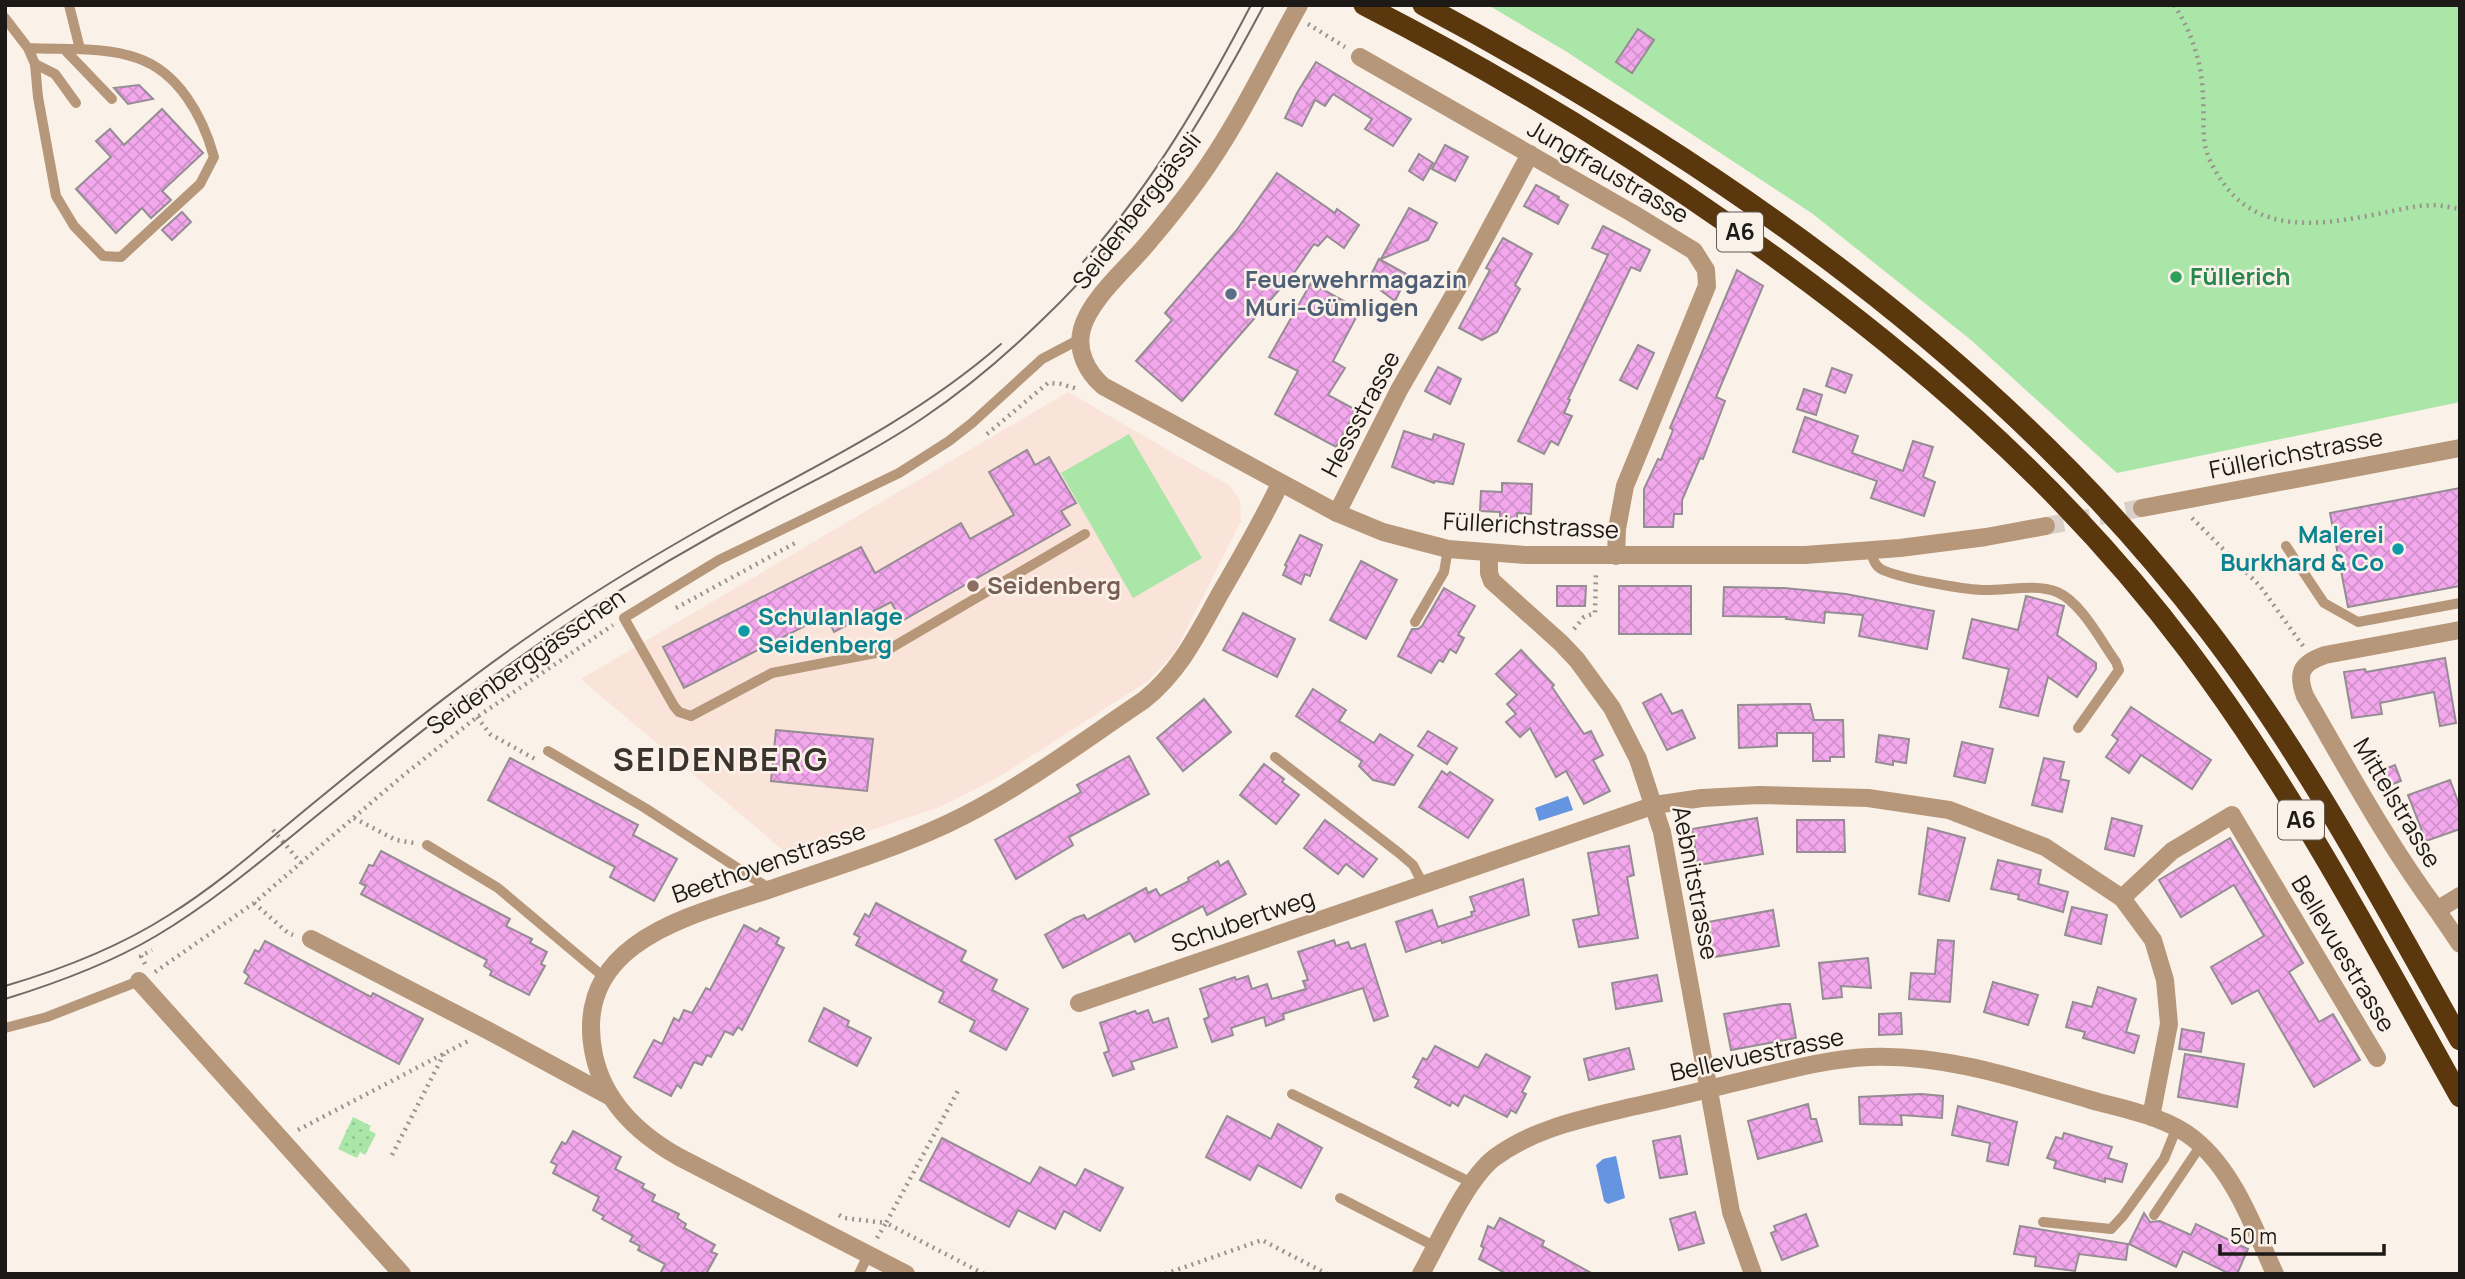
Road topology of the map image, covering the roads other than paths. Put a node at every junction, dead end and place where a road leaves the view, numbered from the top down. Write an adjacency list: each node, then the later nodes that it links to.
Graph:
1 (69, 5): 7 (lane)
2 (1364, 5): 50 (highway, A6)
3 (1423, 5): 45 (highway, A6)
4 (1301, 13): 14 (street, Seidenberggässli)
5 (5, 18): 6 (lane)
6 (28, 48): 8 (lane); 10 (lane)
7 (80, 49): 8 (lane); 10 (lane)
8 (65, 50): 11 (lane)
9 (1360, 57): 13 (street, Jungfraustrasse)
10 (35, 64): 12 (lane)
11 (111, 99)
12 (76, 103)
13 (1530, 154): 18 (street, Hessstrasse); 25 (street, Jungfraustrasse)
14 (1080, 339): 16 (street, Füllerichstrasse); 20 (lane, Seidenberggässchen)
15 (2460, 447): 17 (street, Füllerichstrasse)
16 (1280, 484): 18 (street, Füllerichstrasse); 35 (street, Beethovenstrasse)
17 (2142, 508)
18 (1337, 513): 22 (street, Füllerichstrasse)
19 (2046, 526): 23 (street, Füllerichstrasse)
20 (1085, 534)
21 (2286, 546): 26 (lane)
22 (1448, 549): 24 (street, Füllerichstrasse); 27 (lane)
23 (1871, 551): 25 (street, Füllerichstrasse); 29 (lane)
24 (1489, 553): 25 (street, Füllerichstrasse); 32 (street, Aebnitstrasse)
25 (1616, 556)
26 (2460, 603)
27 (1415, 622)
28 (2460, 630): 38 (street, Mittelstrasse)
29 (2078, 728)
30 (548, 751): 35 (lane)
31 (1275, 757): 34 (lane)
32 (1655, 805): 34 (street, Schubertweg); 37 (street); 47 (street, Aebnitstrasse)
33 (428, 845): 42 (lane)
34 (1423, 884): 43 (street, Schubertweg)
35 (770, 889): 42 (street, Beethovenstrasse)
36 (2460, 896): 38 (street)
37 (2122, 898): 46 (street, Bellevuestrasse); 51 (street)
38 (2437, 910): 40 (street, Mittelstrasse)
39 (311, 939): 49 (street)
40 (2460, 944)
41 (145, 978): 44 (lane); 60 (street)
42 (605, 978): 49 (street, Beethovenstrasse)
43 (1079, 1003)
44 (5, 1028)
45 (2460, 1040)
46 (2376, 1058)
47 (1708, 1089): 51 (street, Bellevuestrasse); 54 (street, Bellevuestrasse); 64 (street, Aebnitstrasse)
48 (1292, 1094): 54 (lane)
49 (611, 1097): 59 (street, Beethovenstrasse)
50 (2460, 1097)
51 (2151, 1117): 52 (street, Bellevuestrasse)
52 (2177, 1127): 53 (street, Bellevuestrasse); 57 (lane)
53 (2200, 1145): 56 (lane); 65 (street, Bellevuestrasse)
54 (1472, 1183): 58 (street, Bellevuestrasse)
55 (1340, 1198): 58 (lane)
56 (2154, 1215)
57 (2043, 1222)
58 (1436, 1247): 63 (street, Bellevuestrasse)
59 (868, 1255): 61 (lane); 62 (street, Beethovenstrasse)
60 (402, 1274)
61 (859, 1274)
62 (906, 1274)
63 (1421, 1274)
64 (1753, 1274)
65 (2274, 1274)

